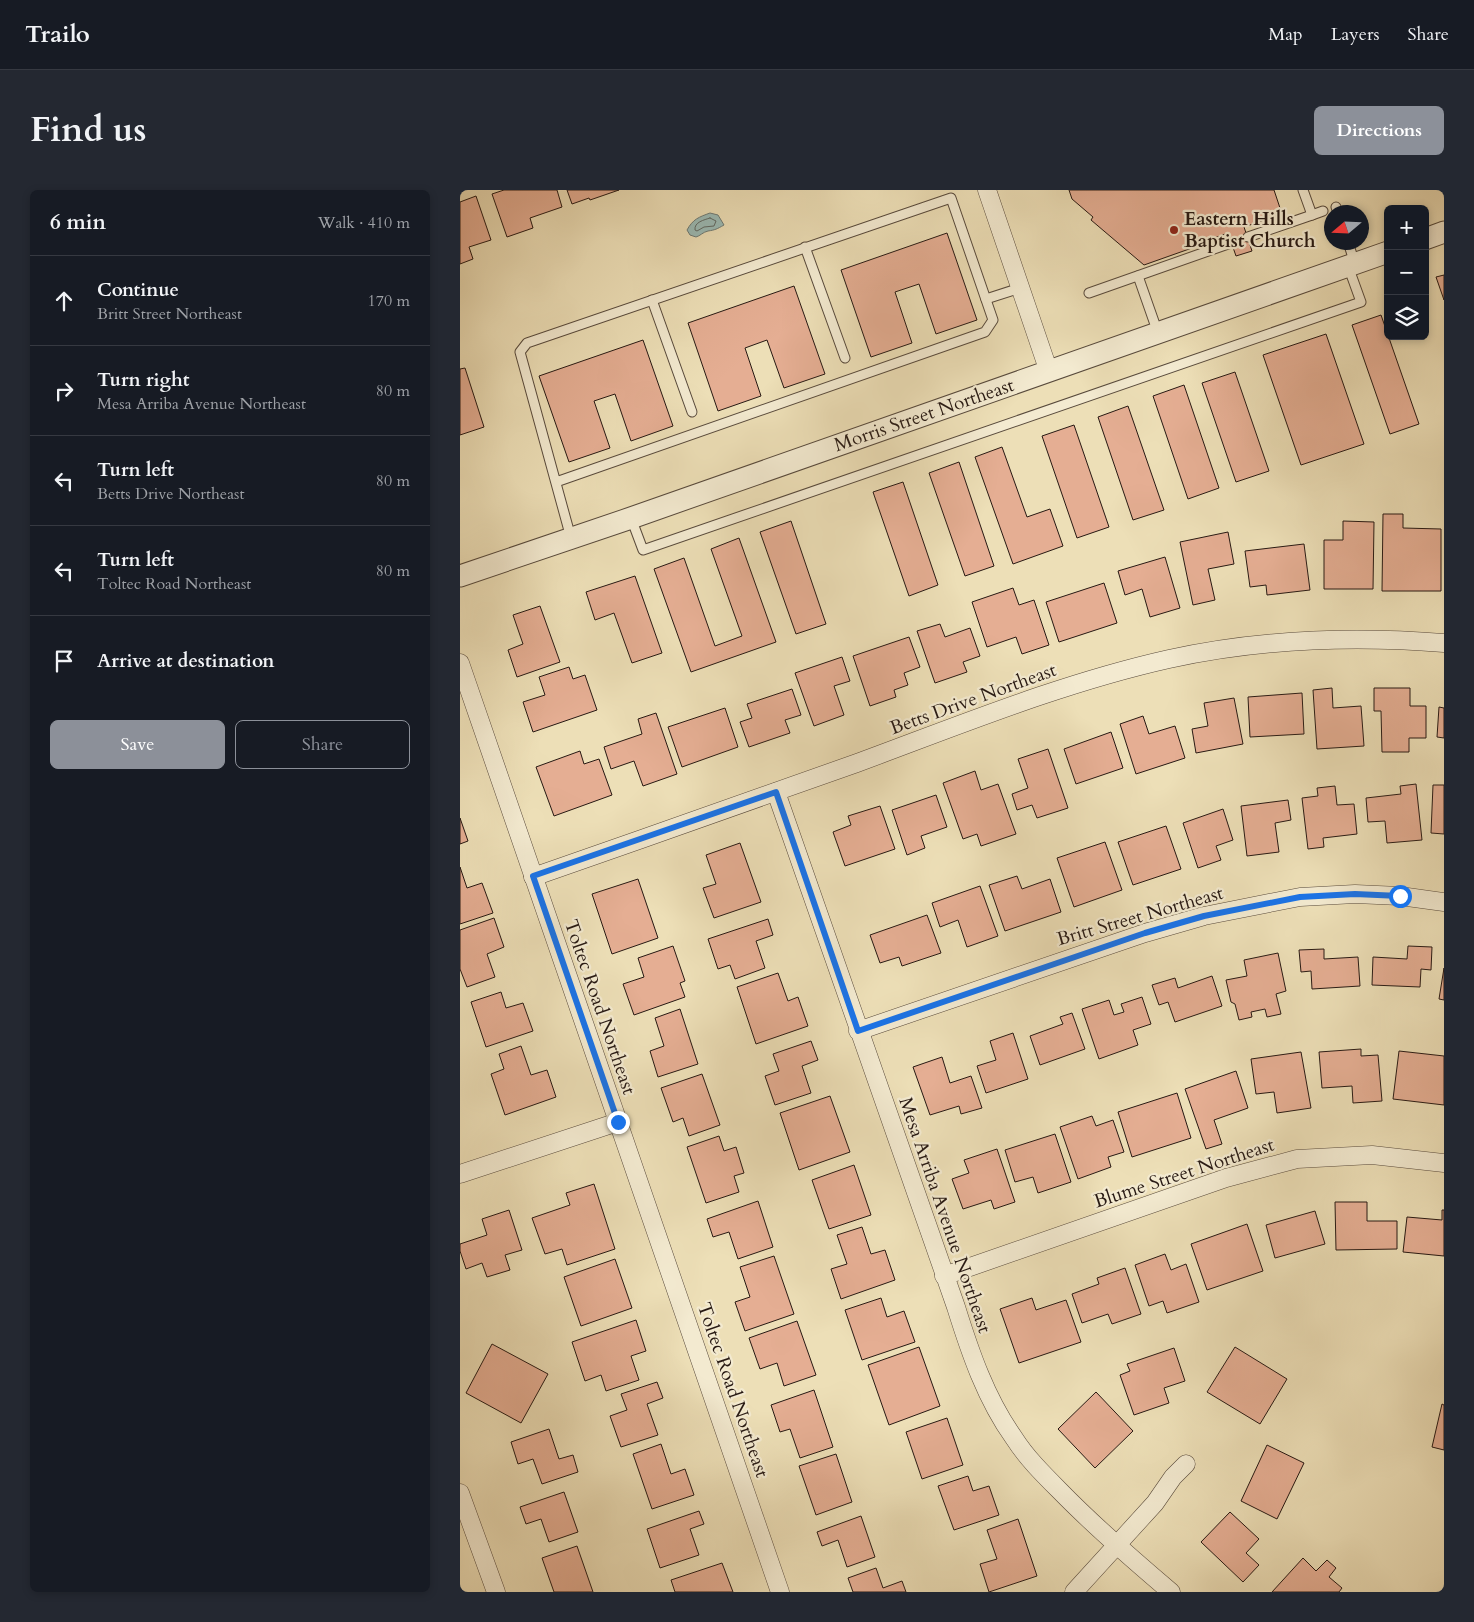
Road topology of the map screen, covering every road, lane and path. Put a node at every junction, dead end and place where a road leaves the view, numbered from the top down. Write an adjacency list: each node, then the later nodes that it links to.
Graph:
1 (987, 190): 15 (street)
2 (1304, 190): 5 (lane)
3 (953, 194): 10 (lane); 17 (lane)
4 (1323, 212): 5 (lane)
5 (1312, 215): 7 (lane)
6 (1444, 232): 8 (street)
7 (1248, 237)
8 (1429, 238)
9 (1231, 243): 14 (lane)
10 (806, 247): 18 (lane); 20 (lane)
11 (1349, 250): 13 (lane)
12 (1384, 253): 13 (street, Morris Street Northeast)
13 (1352, 265): 19 (street, Morris Street Northeast); 24 (lane)
14 (1138, 276): 16 (lane); 19 (lane)
15 (1020, 288): 17 (lane); 21 (street)
16 (1089, 293)
17 (986, 299): 23 (lane)
18 (652, 300): 22 (lane); 23 (lane)
19 (1158, 333): 21 (street, Morris Street Northeast)
20 (845, 358)
21 (1049, 372): 24 (street, Morris Street Northeast)
22 (692, 412)
23 (556, 482): 25 (lane)
24 (631, 518): 25 (street, Morris Street Northeast)
25 (571, 538): 26 (street, Morris Street Northeast)
26 (460, 576)
27 (1444, 643): 29 (street, Betts Drive Northeast)
28 (460, 662): 30 (street, Toltec Road Northeast)
29 (776, 792): 30 (street, Betts Drive Northeast); 32 (street, Mesa Arriba Avenue Northeast)
30 (533, 876): 33 (street, Toltec Road Northeast)
31 (1444, 902): 32 (street, Britt Street Northeast)
32 (858, 1031): 36 (street, Mesa Arriba Avenue Northeast)
33 (618, 1122): 35 (street); 41 (street, Toltec Road Northeast)
34 (1444, 1162): 36 (street, Blume Street Northeast)
35 (460, 1174)
36 (944, 1276): 39 (street, Mesa Arriba Avenue Northeast)
37 (1186, 1464): 39 (street)
38 (460, 1493): 40 (street)
39 (1117, 1546): 42 (street); 43 (street, Mesa Arriba Avenue Northeast)
40 (496, 1592)
41 (780, 1592)
42 (1074, 1592)
43 (1171, 1592)

